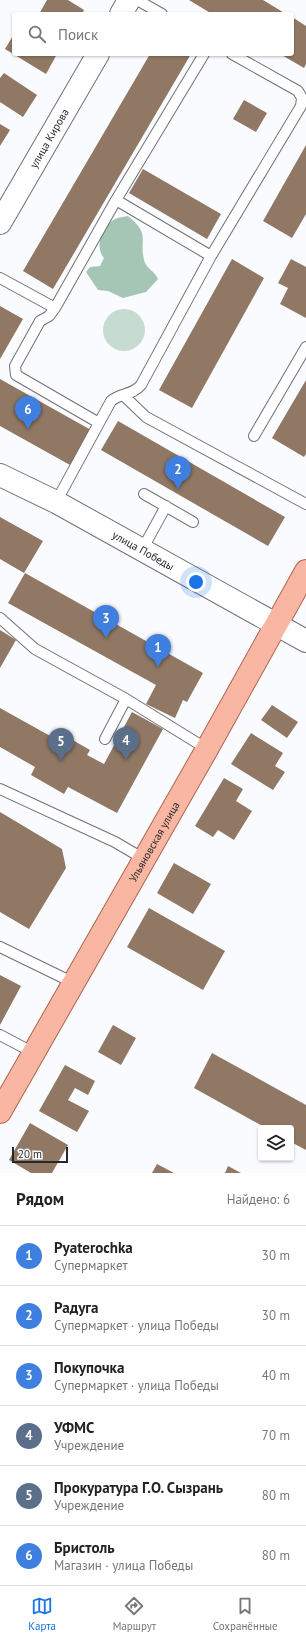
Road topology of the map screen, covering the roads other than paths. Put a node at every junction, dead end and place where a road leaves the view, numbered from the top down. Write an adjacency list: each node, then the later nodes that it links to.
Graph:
1 (129, 0): 3 (main road)
2 (137, 0): 4 (lane)
3 (122, 12)
4 (158, 12)
5 (97, 56): 9 (main road, улица Кирова)
6 (203, 56): 8 (lane)
7 (236, 56): 10 (lane)
8 (116, 200): 10 (lane); 12 (lane)
9 (3, 210)
10 (211, 256): 14 (lane)
11 (0, 278): 12 (lane)
12 (55, 308): 15 (lane)
13 (306, 347): 16 (lane)
14 (123, 395): 15 (lane); 20 (lane)
15 (99, 423): 19 (lane)
16 (254, 436)
17 (0, 475): 19 (main road, улица Победы)
18 (144, 494): 21 (lane)
19 (56, 502): 23 (main road, улица Победы)
20 (306, 504)
21 (166, 506): 22 (lane); 23 (lane)
22 (193, 522)
23 (142, 550): 26 (main road, улица Победы)
24 (306, 571): 26 (main road, Ульяновская улица)
25 (0, 618): 28 (lane)
26 (276, 624): 27 (main road, улица Победы); 30 (main road, Ульяновская улица)
27 (306, 641)
28 (126, 699): 29 (lane); 30 (lane)
29 (105, 739)
30 (207, 749): 32 (main road, Ульяновская улица)
31 (0, 789): 32 (lane)
32 (144, 859): 34 (main road, Ульяновская улица)
33 (0, 947): 34 (lane)
34 (74, 983): 36 (main road, Ульяновская улица)
35 (0, 1035): 36 (lane)
36 (34, 1053): 37 (main road, Ульяновская улица)
37 (3, 1102)

